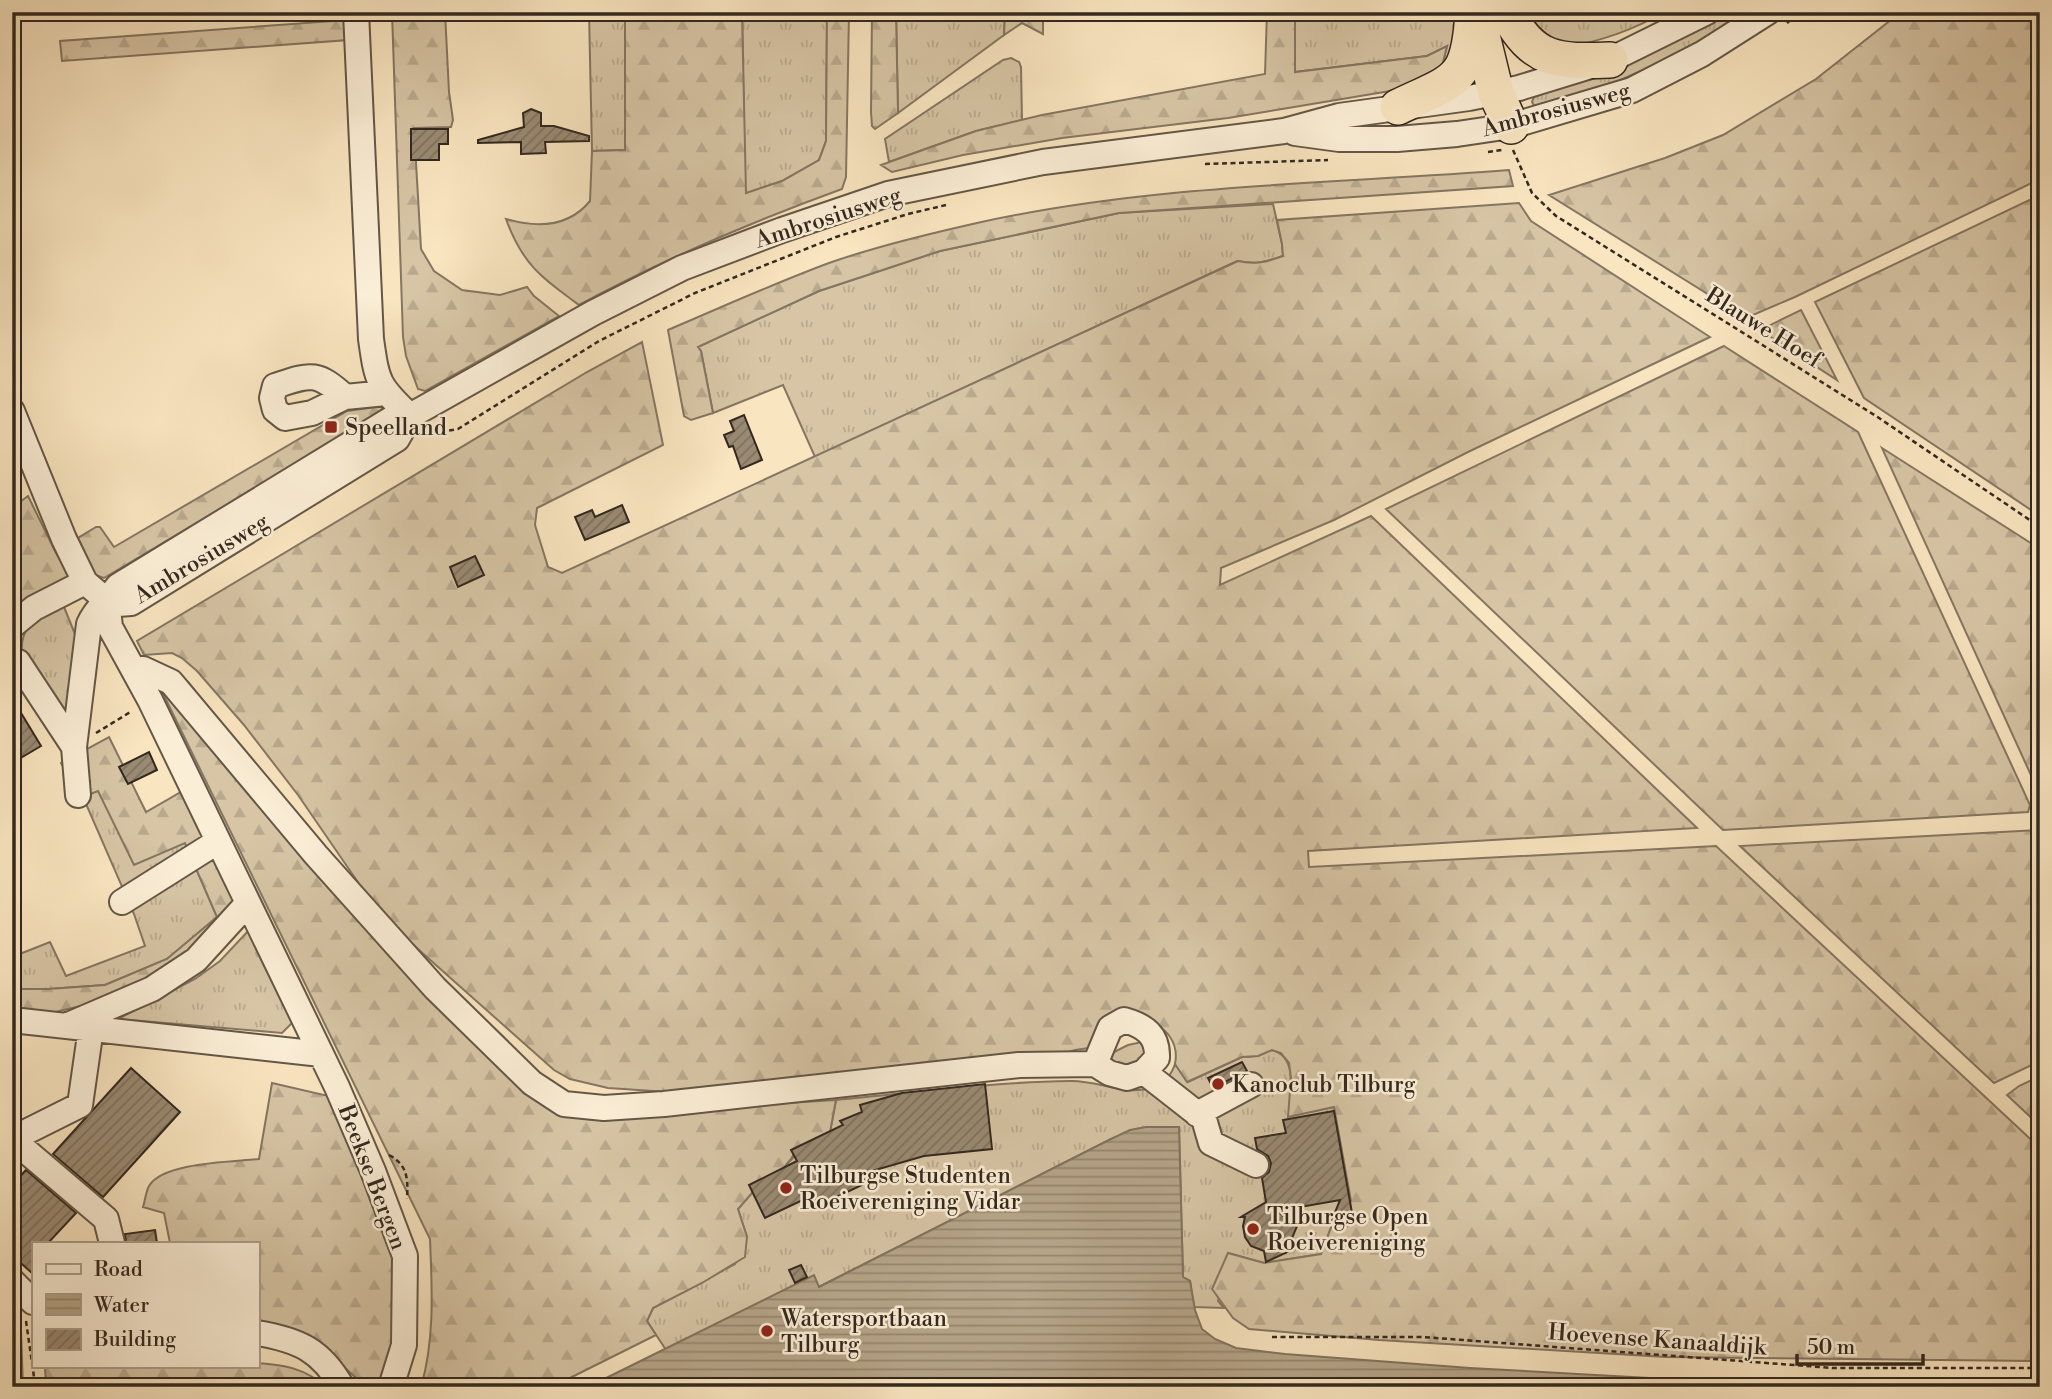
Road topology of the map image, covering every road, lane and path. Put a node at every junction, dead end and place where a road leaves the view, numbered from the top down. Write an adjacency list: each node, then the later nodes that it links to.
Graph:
1 (356, 12): 17 (street)
2 (1475, 12): 9 (highway); 10 (highway)
3 (1501, 12): 9 (highway)
4 (1507, 12): 8 (highway)
5 (1707, 12): 8 (street, Ambrosiusweg)
6 (1800, 12): 7 (path)
7 (1777, 18): 12 (street, Ambrosiusweg)
8 (1609, 60): 9 (street, Ambrosiusweg)
9 (1508, 91): 10 (street, Ambrosiusweg); 12 (highway)
10 (1398, 107): 11 (street, Ambrosiusweg)
11 (1284, 131): 12 (street, Ambrosiusweg); 20 (street, Ambrosiusweg)
12 (1515, 140): 13 (path); 22 (path, Blauwe Hoef)
13 (1482, 153)
14 (1330, 160): 15 (path)
15 (1205, 164)
16 (956, 202): 21 (path)
17 (386, 393): 18 (street); 20 (street)
18 (345, 397)
19 (12, 411): 23 (street)
20 (410, 416): 21 (street, Ambrosiusweg); 24 (street, Ambrosiusweg)
21 (397, 439): 24 (street, Ambrosiusweg)
22 (2040, 527)
23 (85, 582): 24 (street); 25 (street)
24 (107, 601): 27 (street, Beekse Bergen); 29 (street)
25 (12, 626)
26 (14, 660): 29 (street)
27 (134, 670): 28 (street, Beekse Bergen); 37 (street)
28 (150, 700): 29 (path); 31 (street, Beekse Bergen)
29 (74, 747): 30 (street)
30 (78, 795)
31 (217, 842): 32 (street); 33 (street, Beekse Bergen)
32 (122, 902)
33 (247, 904): 35 (street); 36 (street, Beekse Bergen)
34 (12, 1020): 35 (street)
35 (79, 1027): 36 (street); 42 (street)
36 (321, 1054): 52 (street, Beekse Bergen)
37 (1095, 1064): 38 (street); 38 (street)
38 (1144, 1073): 40 (street)
39 (1251, 1085): 40 (street)
40 (1197, 1114): 41 (street)
41 (1256, 1165)
42 (112, 1242)
43 (12, 1281): 44 (street)
44 (29, 1310): 47 (path)
45 (259, 1333): 51 (street)
46 (1272, 1337): 49 (path, Hoevense Kanaaldijk)
47 (32, 1350)
48 (33, 1368): 50 (path)
49 (2040, 1368)
50 (33, 1387)
51 (342, 1387)
52 (391, 1387)

